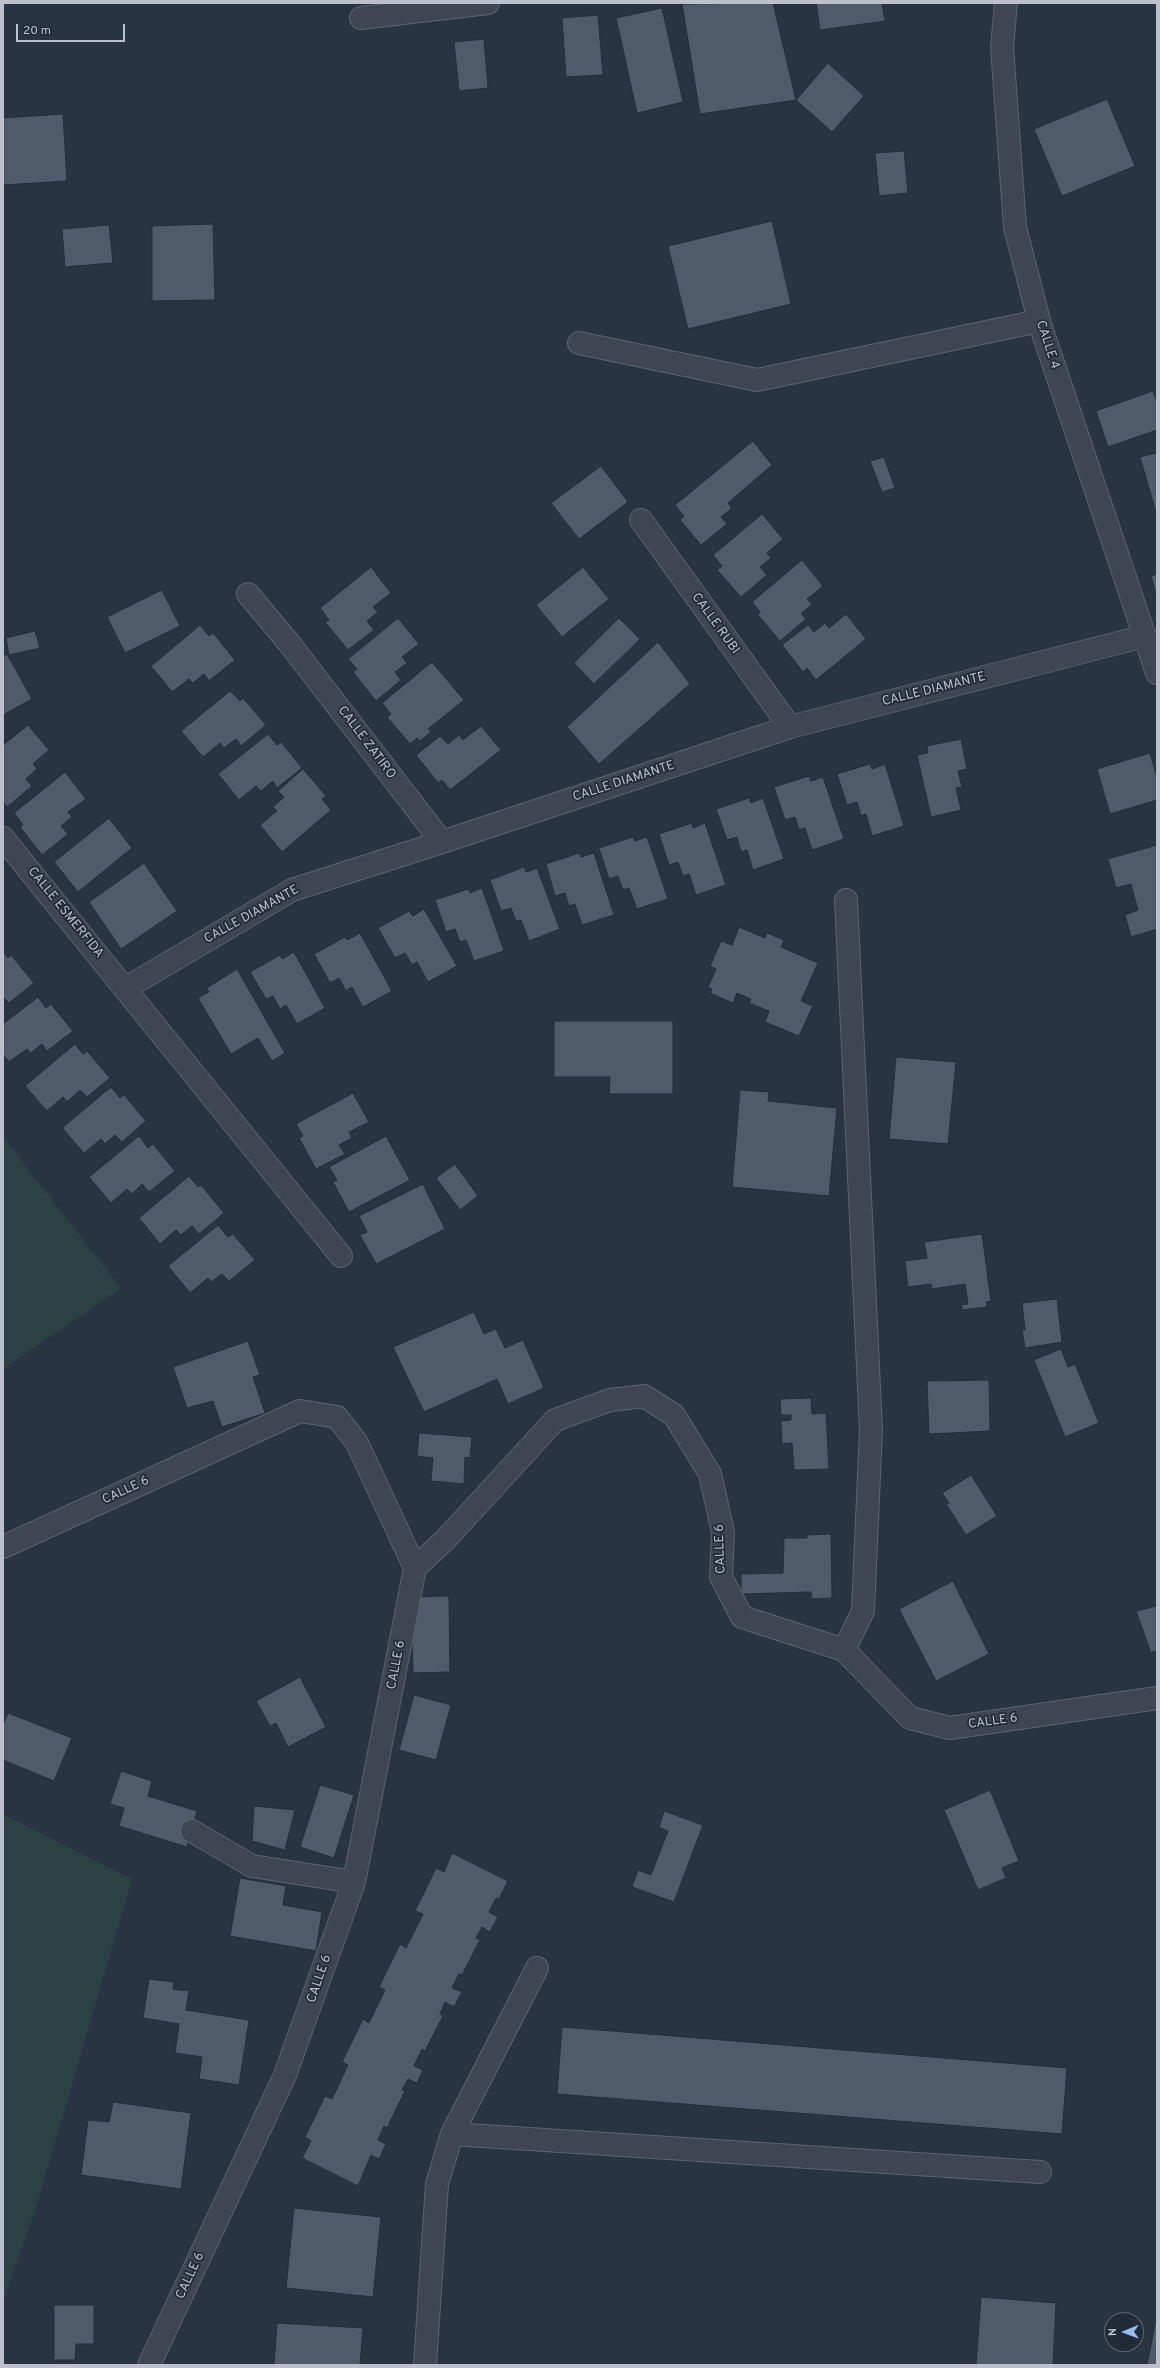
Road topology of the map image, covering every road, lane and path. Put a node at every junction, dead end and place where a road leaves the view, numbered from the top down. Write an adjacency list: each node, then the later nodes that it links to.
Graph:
1 (488, 3): 3 (street)
2 (1006, 3): 4 (street, CALLE 4)
3 (361, 18)
4 (1039, 321): 5 (street); 8 (street, CALLE 4)
5 (580, 343)
6 (640, 520): 10 (street, CALLE RUBI)
7 (248, 594): 12 (street, CALLE ZATIRO)
8 (1145, 636): 9 (street, CALLE 4); 10 (street, CALLE DIAMANTE)
9 (1157, 673)
10 (790, 728): 12 (street, CALLE DIAMANTE)
11 (3, 838): 14 (street, CALLE ESMERFIDA)
12 (442, 842): 14 (street, CALLE DIAMANTE)
13 (846, 900): 18 (street)
14 (126, 988): 15 (street, CALLE ESMERFIDA)
15 (341, 1256)
16 (3, 1547): 17 (street, CALLE 6)
17 (416, 1568): 18 (street, CALLE 6); 21 (street, CALLE 6)
18 (844, 1650): 19 (street, CALLE 6)
19 (1157, 1698)
20 (192, 1832): 21 (street)
21 (354, 1882): 25 (street, CALLE 6)
22 (537, 1968): 23 (street)
23 (452, 2134): 24 (street); 26 (street)
24 (1040, 2172)
25 (149, 2365)
26 (425, 2365)

